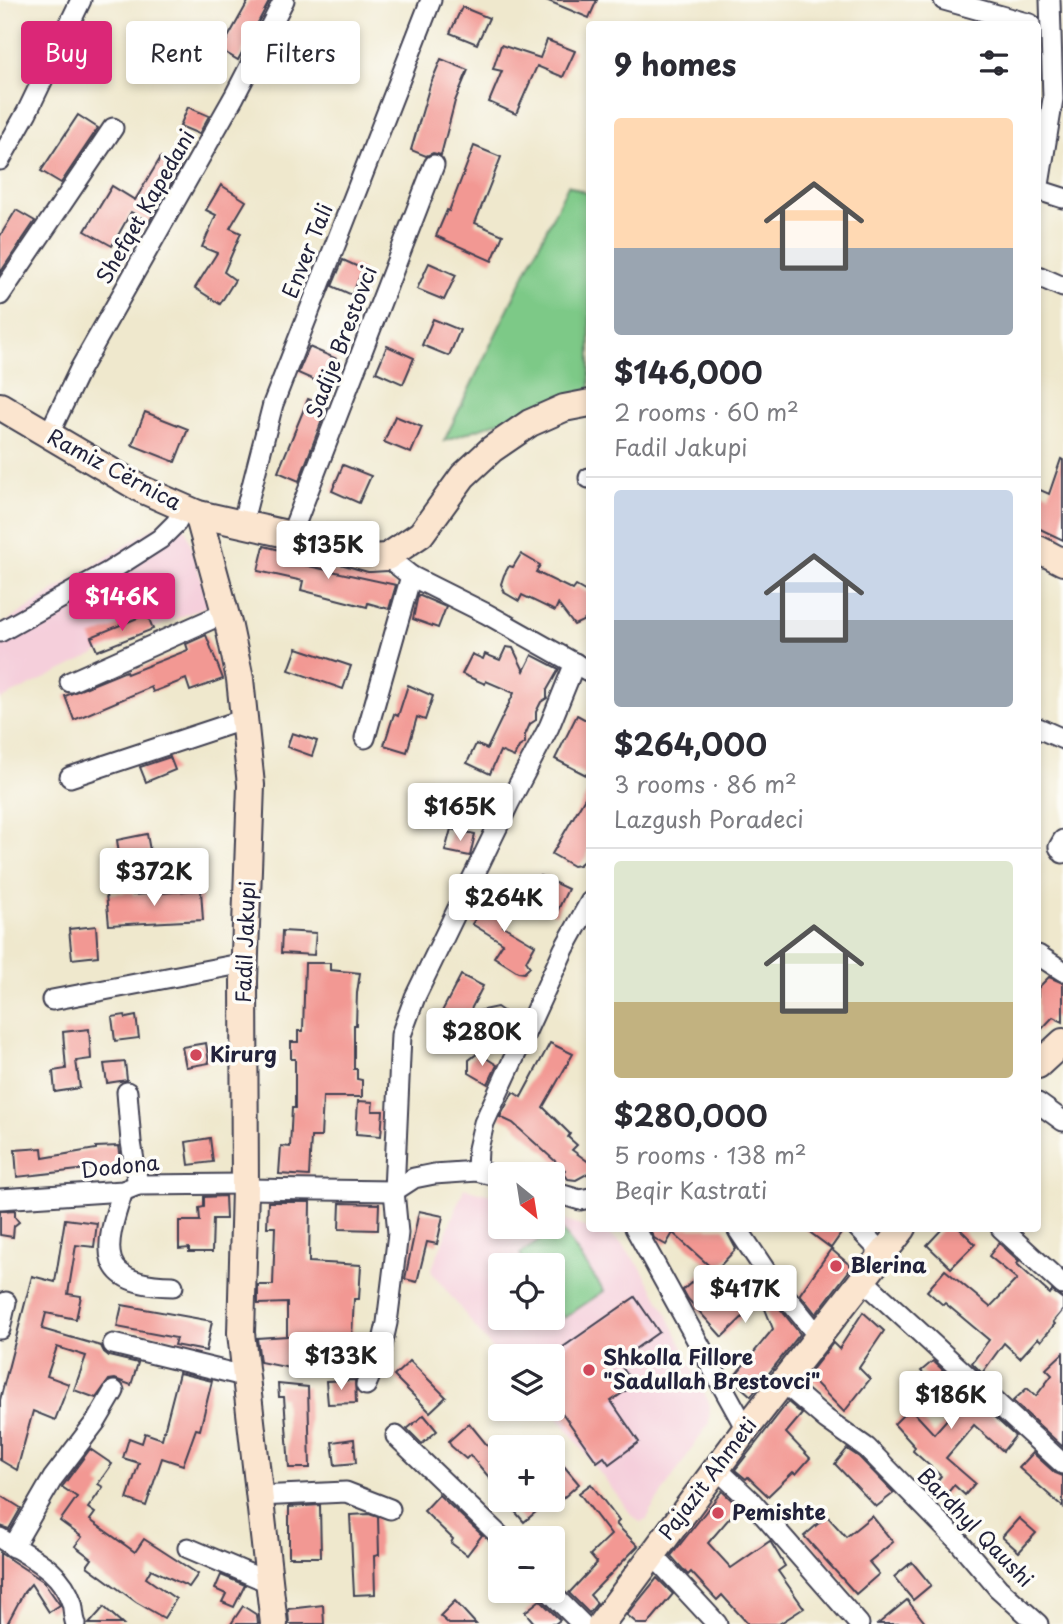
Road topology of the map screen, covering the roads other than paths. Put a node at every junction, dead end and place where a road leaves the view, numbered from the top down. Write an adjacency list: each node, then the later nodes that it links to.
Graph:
1 (81, 0): 10 (street)
2 (284, 0): 20 (street, Shefqet Kapedani)
3 (431, 0): 22 (street, Enver Tali)
4 (944, 0): 6 (street)
5 (1050, 0): 7 (street)
6 (1019, 21)
7 (1044, 29): 8 (street)
8 (1058, 101): 12 (street)
9 (113, 128): 17 (street)
10 (0, 160)
11 (434, 165): 23 (street, Sadije Brestovci)
12 (1041, 177)
13 (1041, 191): 14 (street)
14 (1063, 198)
15 (1041, 277): 16 (street)
16 (1063, 287)
17 (0, 295)
18 (586, 404): 25 (street)
19 (0, 406): 20 (street, Ramiz Cërnica)
20 (48, 436): 21 (street, Ramiz Cërnica)
21 (191, 511): 22 (street, Ramiz Cërnica); 28 (street, Fadil Jakupi); 29 (street)
22 (242, 525): 23 (street, Ramiz Cërnica)
23 (291, 535): 25 (street, Ramiz Cërnica)
24 (1041, 551): 26 (street)
25 (387, 557): 27 (street)
26 (1063, 562)
27 (411, 576): 30 (street); 34 (street)
28 (225, 613): 31 (street); 32 (street, Fadil Jakupi)
29 (0, 632)
30 (583, 668): 53 (street)
31 (70, 682)
32 (245, 719): 36 (street); 41 (street, Fadil Jakupi)
33 (1041, 729): 35 (street)
34 (365, 738)
35 (1063, 739)
36 (70, 777)
37 (1063, 840): 38 (street)
38 (1063, 853)
39 (586, 910): 49 (street)
40 (1041, 957): 42 (street)
41 (245, 963): 43 (street); 51 (street, Fadil Jakupi)
42 (1063, 971)
43 (52, 1000)
44 (1063, 1042): 45 (street)
45 (1041, 1062)
46 (127, 1092): 52 (street)
47 (1041, 1105): 48 (street)
48 (1063, 1121)
49 (477, 1171): 50 (street); 53 (street)
50 (488, 1174)
51 (245, 1186): 52 (street, Dodona); 53 (street, Dodona); 70 (street, Fadil Jakupi)
52 (131, 1188): 55 (street, Dodona); 65 (street)
53 (394, 1191): 72 (street)
54 (565, 1196): 56 (street)
55 (0, 1199)
56 (586, 1199)
57 (637, 1232): 74 (street)
58 (740, 1232): 68 (street)
59 (862, 1232): 62 (street)
60 (900, 1232): 62 (street, Pajazit Ahmeti)
61 (1005, 1232): 64 (street)
62 (883, 1254): 63 (street, Pajazit Ahmeti)
63 (863, 1280): 68 (street, Pajazit Ahmeti); 76 (street)
64 (1063, 1285)
65 (173, 1286)
66 (6, 1302): 67 (street)
67 (0, 1329)
68 (818, 1336): 71 (street, Pajazit Ahmeti)
69 (113, 1344): 70 (street)
70 (244, 1376): 78 (street, Fadil Jakupi)
71 (783, 1382): 74 (street, Pajazit Ahmeti); 92 (street, Bardhyl Qaushi)
72 (366, 1385)
73 (114, 1391): 81 (street)
74 (746, 1429): 77 (street, Pajazit Ahmeti)
75 (396, 1436): 80 (street)
76 (1063, 1464)
77 (717, 1469): 83 (street, Pajazit Ahmeti); 91 (street)
78 (258, 1496): 79 (street); 84 (street, Fadil Jakupi)
79 (390, 1509)
80 (490, 1526)
81 (7, 1543): 86 (street)
82 (188, 1548): 84 (street)
83 (652, 1553): 89 (street, Pajazit Ahmeti); 90 (street)
84 (268, 1582): 87 (street, Fadil Jakupi)
85 (561, 1603): 88 (street)
86 (76, 1624)
87 (274, 1624)
88 (582, 1624)
89 (601, 1624)
90 (717, 1624)
91 (859, 1624)
92 (1038, 1624)

